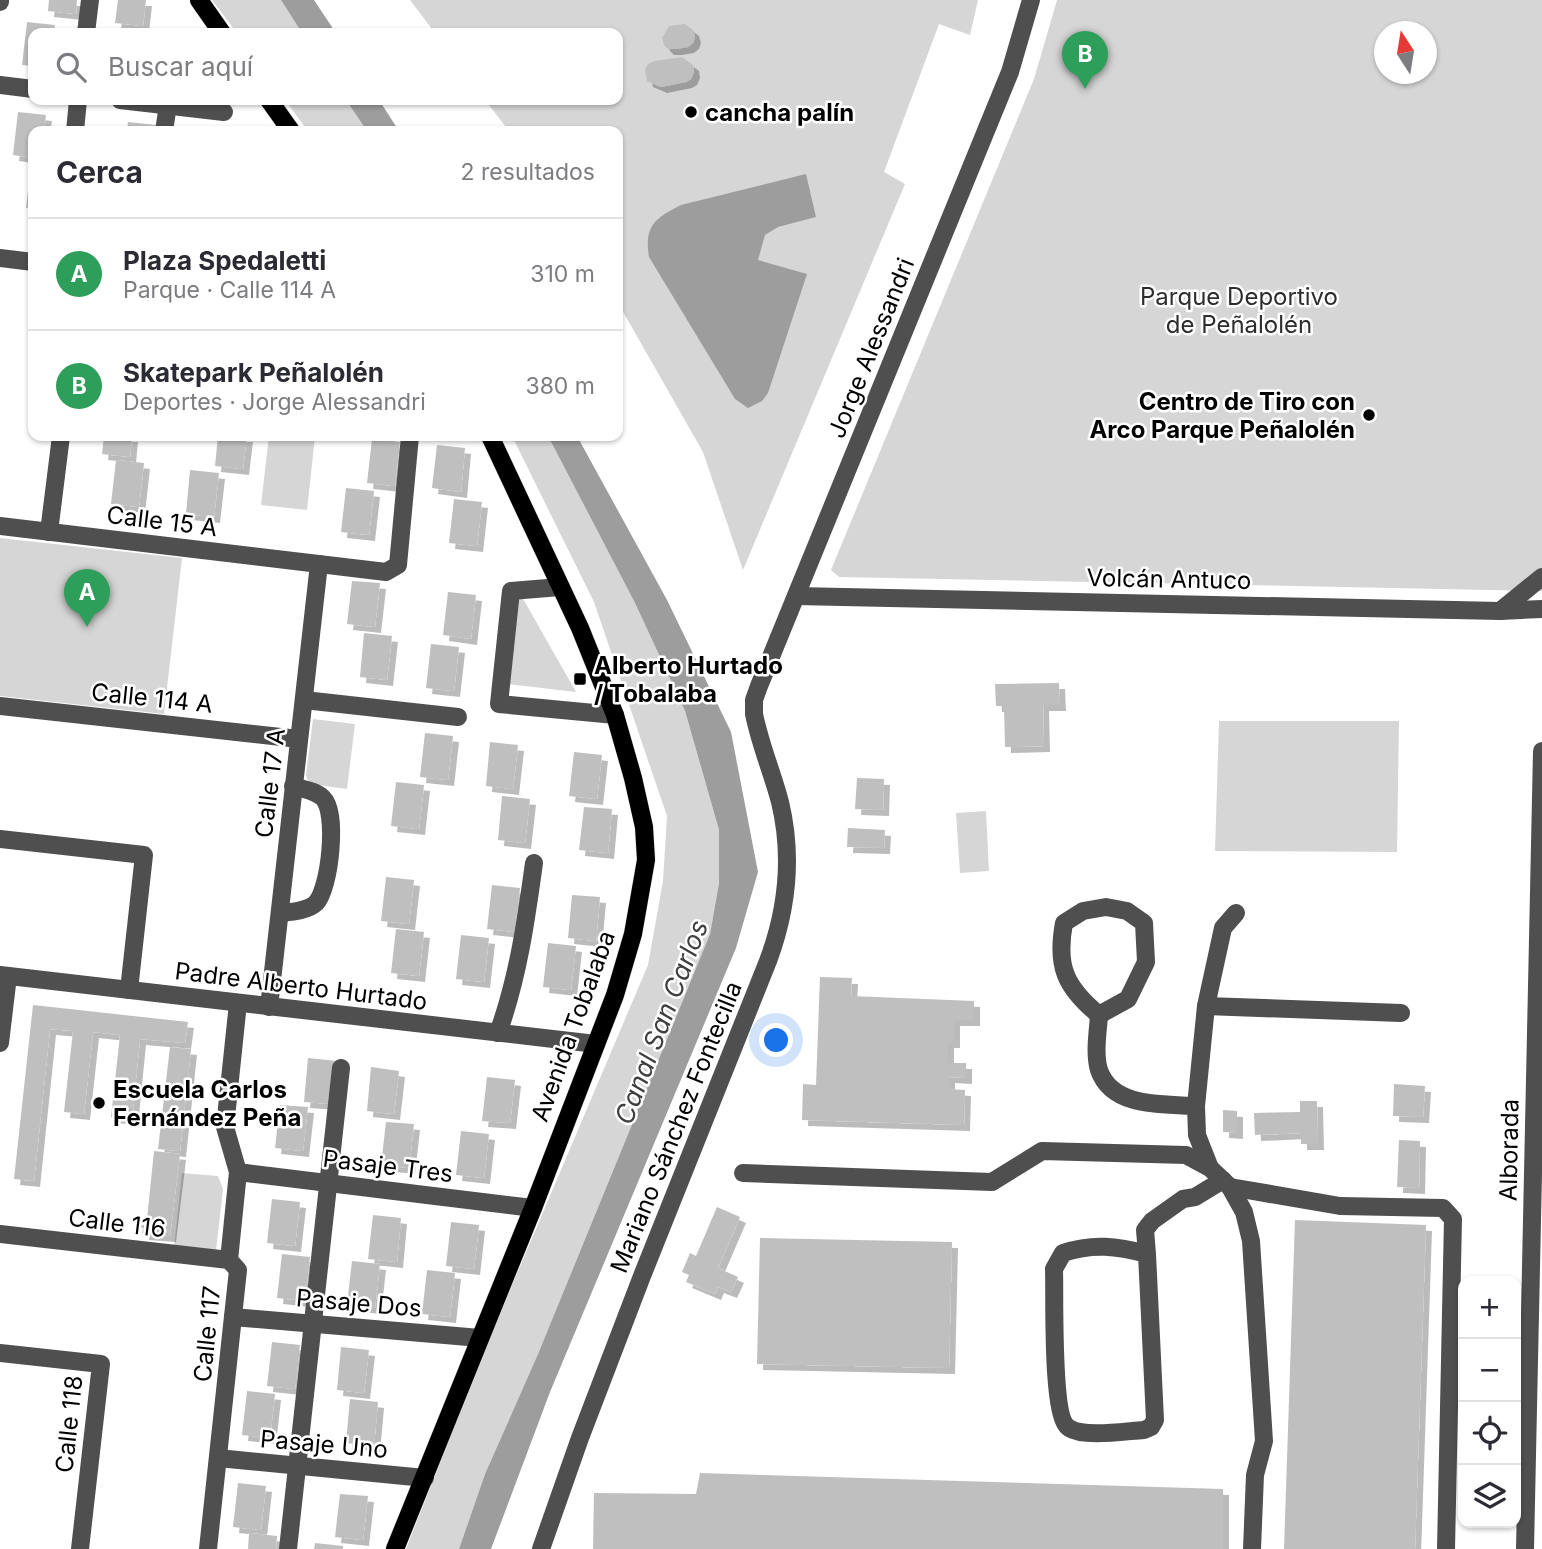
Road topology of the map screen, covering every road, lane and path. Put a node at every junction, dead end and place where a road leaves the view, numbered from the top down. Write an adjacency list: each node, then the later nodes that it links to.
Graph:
1 (90, 0): 4 (street)
2 (199, 0): 5 (main road)
3 (1031, 0): 25 (street, Jorge Alessandri)
4 (87, 28)
5 (219, 28)
6 (0, 85): 7 (street)
7 (28, 88)
8 (78, 105): 12 (street)
9 (167, 105): 11 (street); 13 (street)
10 (273, 105): 14 (main road)
11 (224, 112)
12 (75, 126)
13 (165, 126)
14 (287, 126)
15 (0, 258): 16 (street)
16 (28, 261)
17 (60, 441): 21 (street)
18 (410, 441): 22 (street, Calle 15 A)
19 (492, 441): 24 (main road, Avenida Tobalaba)
20 (0, 527): 21 (street, Calle 15 A)
21 (49, 532): 22 (street, Calle 15 A)
22 (319, 564): 28 (street, Calle 17 A)
23 (1542, 577): 27 (street)
24 (560, 587): 31 (main road, Avenida Tobalaba); 31 (street)
25 (796, 596): 27 (street, Volcán Antuco); 30 (street, Jorge Alessandri)
26 (1542, 609): 27 (street, Volcán Antuco)
27 (1500, 611)
28 (304, 700): 32 (street); 33 (street, Calle 17 A)
29 (0, 706): 33 (street, Calle 114 A)
30 (754, 714): 78 (street, Mariano Sánchez Fontecilla)
31 (615, 715): 51 (main road, Avenida Tobalaba)
32 (458, 717)
33 (299, 739): 35 (street, Calle 17 A)
34 (1542, 751): 37 (street, Alborada)
35 (293, 786): 40 (street, Calle 17 A); 40 (street)
36 (0, 839): 43 (street)
37 (1541, 841): 41 (street, Alborada)
38 (534, 863): 49 (street)
39 (1236, 913): 45 (street)
40 (279, 914): 46 (street, Calle 17 A)
41 (1540, 954): 52 (street, Alborada)
42 (4, 976): 43 (street, Padre Alberto Hurtado); 50 (street)
43 (129, 990): 44 (street, Padre Alberto Hurtado)
44 (238, 1003): 46 (street, Padre Alberto Hurtado); 56 (street, Calle 117)
45 (1206, 1006): 47 (street); 54 (street)
46 (269, 1007): 49 (street, Padre Alberto Hurtado)
47 (1401, 1013)
48 (1099, 1015): 48 (street); 54 (street)
49 (498, 1033): 51 (street, Padre Alberto Hurtado)
50 (0, 1043)
51 (596, 1044): 60 (main road, Avenida Tobalaba)
52 (1539, 1059): 55 (street, Alborada)
53 (341, 1068): 59 (street)
54 (1196, 1106): 58 (street)
55 (1538, 1165): 64 (street, Alborada)
56 (238, 1172): 59 (street, Pasaje Tres); 63 (street, Calle 117)
57 (743, 1173): 58 (street)
58 (1221, 1178): 62 (street); 79 (street); 80 (street)
59 (329, 1183): 60 (street, Pasaje Tres); 66 (street)
60 (533, 1208): 67 (main road, Avenida Tobalaba)
61 (0, 1234): 63 (street, Calle 116)
62 (1147, 1254): 62 (street)
63 (229, 1261): 65 (street, Calle 117)
64 (1537, 1262): 69 (street, Alborada)
65 (233, 1317): 66 (street, Pasaje Dos); 70 (street, Calle 117)
66 (313, 1323): 67 (street, Pasaje Dos); 71 (street)
67 (480, 1338): 73 (main road, Avenida Tobalaba)
68 (0, 1353): 74 (street, Calle 118)
69 (1536, 1364): 72 (street, Alborada)
70 (218, 1458): 71 (street, Pasaje Uno); 75 (street, Calle 117)
71 (297, 1466): 73 (street, Pasaje Uno); 76 (street)
72 (1534, 1466): 81 (street, Alborada)
73 (425, 1478): 77 (main road, Avenida Tobalaba)
74 (80, 1549)
75 (208, 1549)
76 (288, 1549)
77 (395, 1549)
78 (541, 1549)
79 (1252, 1549)
80 (1446, 1549)
81 (1525, 1549)

